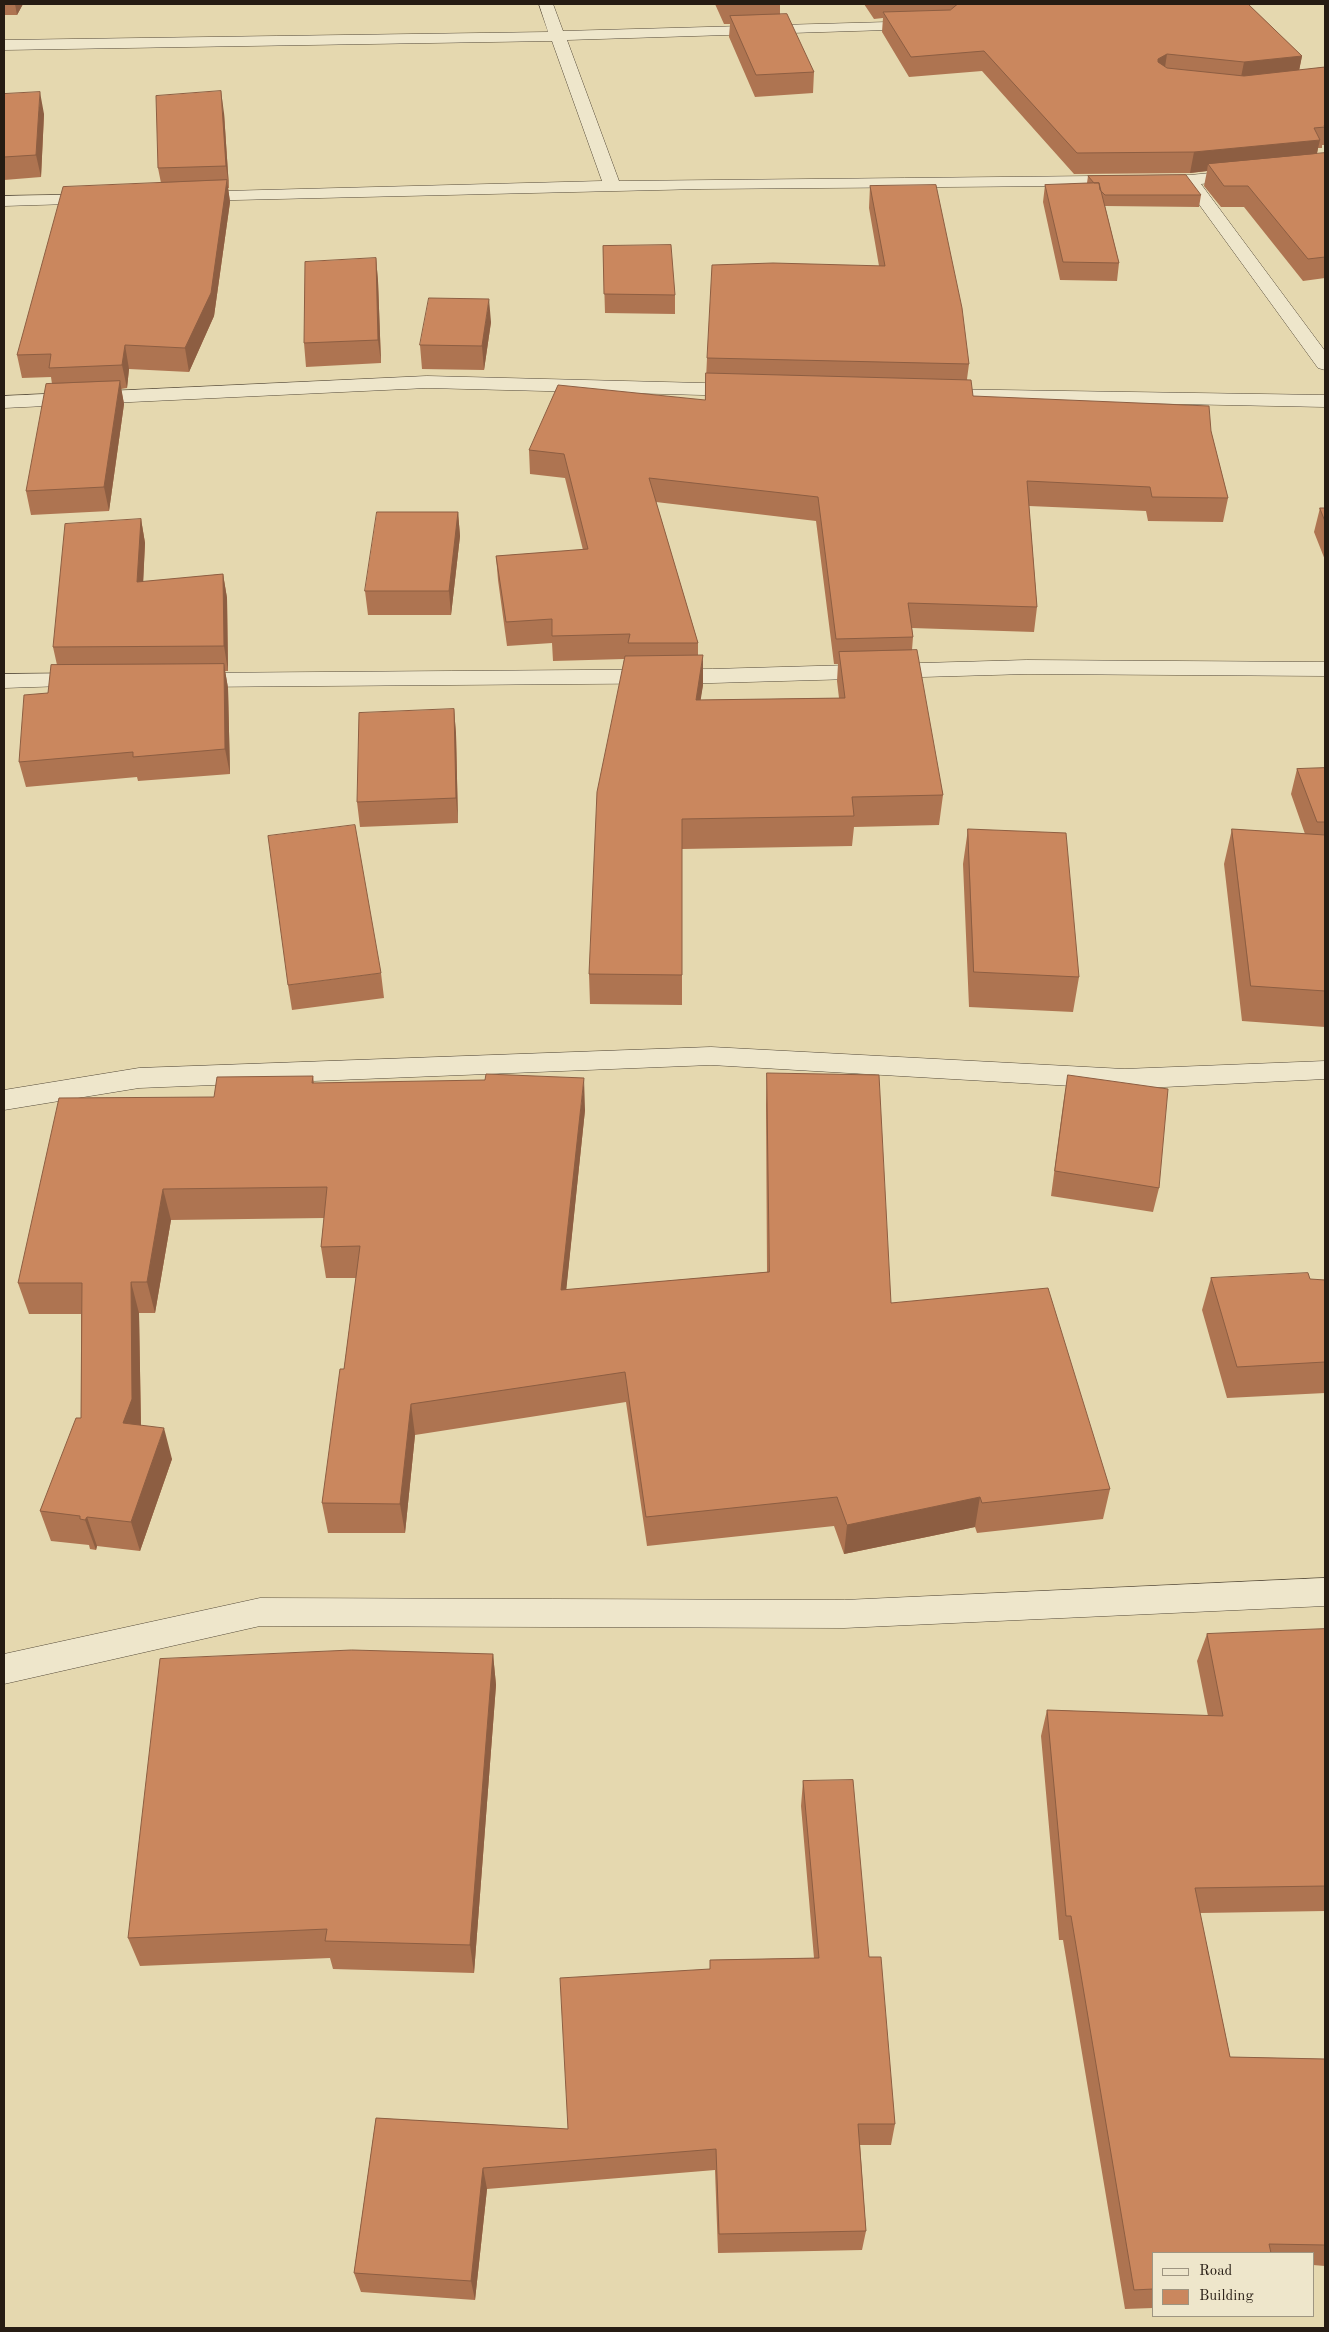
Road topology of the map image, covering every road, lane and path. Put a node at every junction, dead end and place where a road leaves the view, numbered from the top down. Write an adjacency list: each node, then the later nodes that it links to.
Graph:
1 (546, 4): 3 (street)
2 (938, 23): 3 (street)
3 (557, 36): 4 (street); 7 (street)
4 (4, 45)
5 (1258, 173): 6 (street)
6 (1190, 180): 7 (street); 11 (street)
7 (612, 186): 8 (street)
8 (173, 197)
9 (113, 198): 10 (street)
10 (4, 201)
11 (1325, 364)
12 (762, 390): 15 (street)
13 (919, 394): 14 (street)
14 (1325, 401)
15 (4, 402)
16 (1325, 669): 18 (street)
17 (104, 680): 19 (street)
18 (173, 680)
19 (4, 681)
20 (1325, 1070): 21 (street)
21 (4, 1100)
22 (1325, 1592): 23 (street)
23 (4, 1668)

